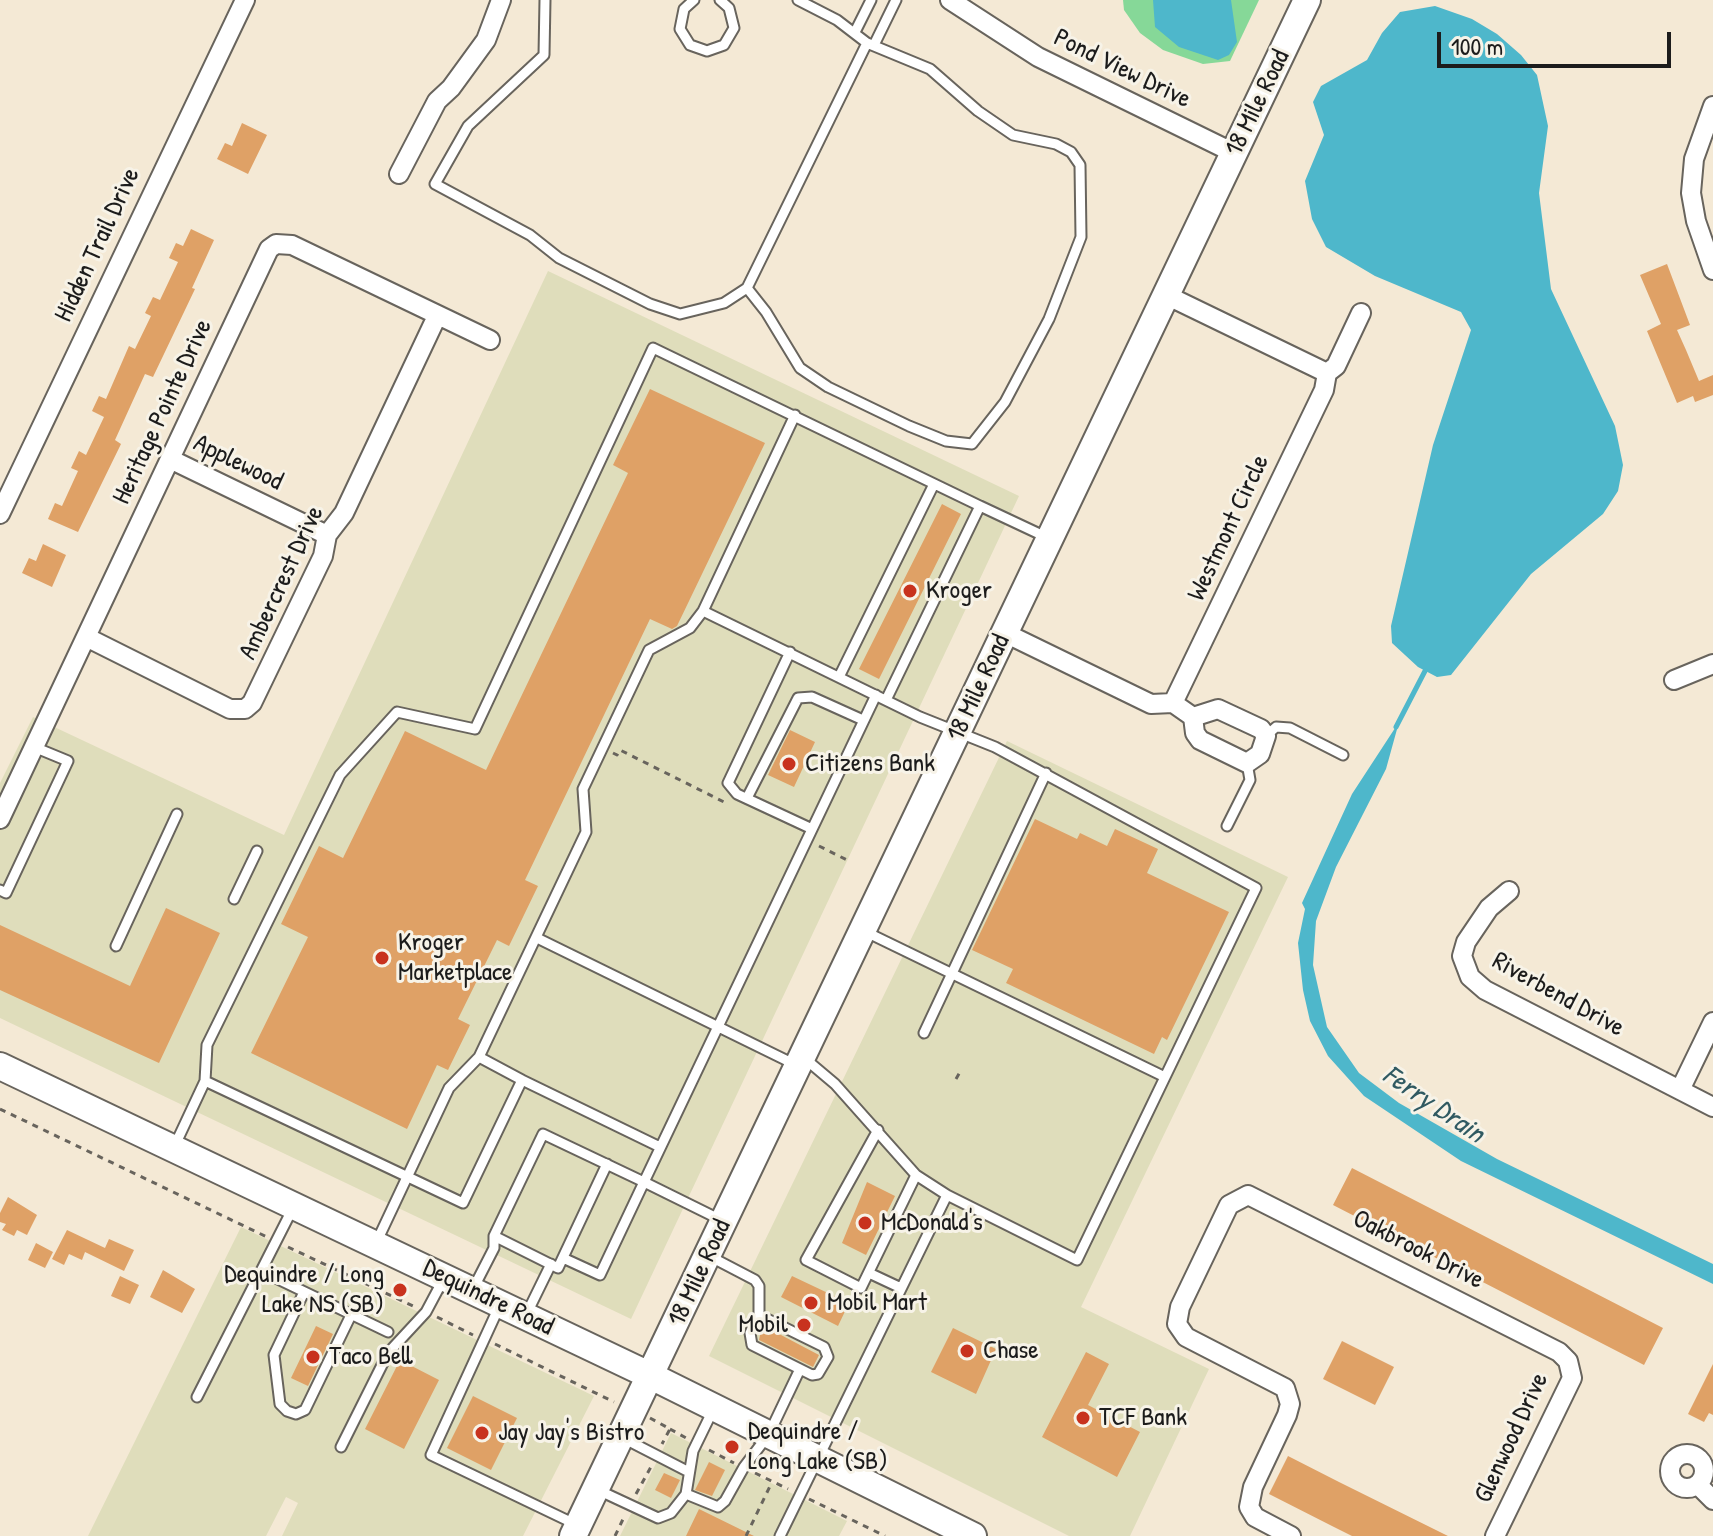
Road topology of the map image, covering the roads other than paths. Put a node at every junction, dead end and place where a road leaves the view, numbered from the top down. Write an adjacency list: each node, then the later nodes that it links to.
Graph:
1 (245, 0): 27 (street, Hidden Trail Drive)
2 (501, 0): 15 (street)
3 (545, 0): 17 (lane)
4 (694, 0): 5 (lane)
5 (720, 0)
6 (798, 0): 11 (lane)
7 (871, 0): 11 (lane)
8 (896, 0): 12 (lane)
9 (1307, 0): 14 (main road, 18 Mile Road)
10 (956, 2): 14 (street, Pond View Drive)
11 (855, 32): 12 (lane)
12 (871, 44): 17 (lane); 17 (lane)
13 (1713, 106): 16 (street)
14 (1234, 153): 18 (main road, 18 Mile Road)
15 (399, 174)
16 (1713, 268)
17 (747, 288)
18 (1166, 295): 22 (street); 29 (main road, 18 Mile Road)
19 (1361, 313): 22 (street, Westmont Circle)
20 (437, 316): 21 (street, Heritage Pointe Drive); 24 (street, Heritage Pointe Drive); 28 (street, Ambercrest Drive)
21 (490, 340)
22 (1327, 373): 39 (street, Westmont Circle)
23 (795, 415): 25 (lane); 30 (lane); 69 (lane)
24 (170, 459): 28 (street, Applewood); 32 (street, Heritage Pointe Drive)
25 (934, 484): 26 (lane); 35 (lane)
26 (980, 506): 29 (lane); 38 (lane)
27 (0, 514)
28 (327, 535): 32 (street, Ambercrest Drive)
29 (1049, 539): 31 (main road, 18 Mile Road)
30 (703, 611): 33 (lane); 58 (lane)
31 (1005, 633): 39 (street); 42 (main road, 18 Mile Road)
32 (86, 637): 44 (street, Heritage Pointe Drive)
33 (790, 652): 35 (lane); 48 (lane)
34 (1713, 664): 36 (street)
35 (839, 677): 37 (lane)
36 (1674, 680)
37 (876, 695): 38 (lane); 41 (lane)
38 (886, 700): 42 (lane)
39 (1173, 703): 40 (street)
40 (1193, 717): 43 (street); 46 (street)
41 (863, 720): 48 (lane); 52 (lane)
42 (957, 733): 47 (lane); 57 (main road, 18 Mile Road)
43 (1266, 736): 45 (lane); 46 (street)
44 (34, 747): 50 (street, Heritage Pointe Drive); 54 (lane)
45 (1343, 755)
46 (1247, 763): 51 (lane)
47 (1046, 773): 60 (lane); 67 (lane)
48 (747, 798): 52 (lane)
49 (177, 814): 59 (lane)
50 (0, 819)
51 (1227, 826)
52 (810, 828): 62 (lane)
53 (257, 851): 56 (lane)
54 (0, 890)
55 (1509, 891): 70 (street, Riverbend Drive)
56 (234, 899)
57 (864, 931): 60 (lane); 65 (main road, 18 Mile Road)
58 (537, 938): 62 (lane); 64 (lane)
59 (116, 946)
60 (953, 973): 63 (lane); 67 (lane)
61 (1713, 1022): 70 (street)
62 (717, 1027): 65 (lane); 73 (lane)
63 (924, 1033)
64 (479, 1057): 68 (lane); 77 (lane)
65 (801, 1062): 72 (lane); 81 (main road, 18 Mile Road)
66 (0, 1066): 74 (main road, Dequindre Road)
67 (1165, 1077): 79 (lane)
68 (522, 1080): 73 (lane); 77 (lane)
69 (205, 1081): 74 (lane); 77 (lane)
70 (1680, 1090): 71 (street, Riverbend Drive)
71 (1713, 1107)
72 (878, 1130): 76 (lane); 88 (lane)
73 (660, 1147): 78 (lane)
74 (173, 1148): 80 (main road, Dequindre Road)
75 (607, 1164): 78 (lane); 82 (lane); 85 (lane)
76 (916, 1175): 79 (lane); 88 (lane)
77 (410, 1176): 83 (lane)
78 (644, 1182): 81 (lane); 85 (lane)
79 (947, 1195): 90 (lane)
80 (294, 1205): 83 (main road, Dequindre Road); 87 (lane)
81 (724, 1222): 84 (main road, 18 Mile Road)
82 (494, 1236): 86 (lane); 91 (lane)
83 (376, 1244): 89 (main road, Dequindre Road)
84 (708, 1255): 95 (lane); 100 (main road, 18 Mile Road)
85 (563, 1258): 86 (lane)
86 (551, 1264): 96 (lane)
87 (261, 1271): 92 (lane); 101 (lane)
88 (869, 1273): 90 (lane)
89 (445, 1277): 91 (main road, Dequindre Road); 105 (lane)
90 (901, 1288): 106 (lane)
91 (473, 1290): 93 (main road, Dequindre Road)
92 (304, 1292): 94 (lane); 94 (lane)
93 (500, 1304): 96 (main road, Dequindre Road); 112 (lane)
94 (351, 1315): 97 (lane)
95 (759, 1315): 99 (lane); 99 (lane)
96 (526, 1316): 100 (main road, Dequindre Road)
97 (388, 1332)
98 (1568, 1361): 115 (street, Oakbrook Drive); 116 (street, Glenwood Drive)
99 (800, 1369): 103 (lane)
100 (651, 1376): 102 (main road, Dequindre Road); 104 (main road, 18 Mile Road)
101 (197, 1397)
102 (714, 1407): 103 (main road, Dequindre Road); 107 (lane)
103 (769, 1434): 106 (main road, Dequindre Road); 110 (lane)
104 (621, 1437): 107 (lane); 109 (main road, 18 Mile Road)
105 (341, 1447)
106 (819, 1460): 113 (lane); 114 (main road, Dequindre Road)
107 (689, 1472): 110 (lane)
108 (1698, 1485): 111 (street)
109 (596, 1489): 110 (lane); 112 (main road, 18 Mile Road)
110 (686, 1494)
111 (1713, 1500)
112 (575, 1531)
113 (780, 1536)
114 (973, 1536)
115 (1291, 1536)
116 (1495, 1536)

